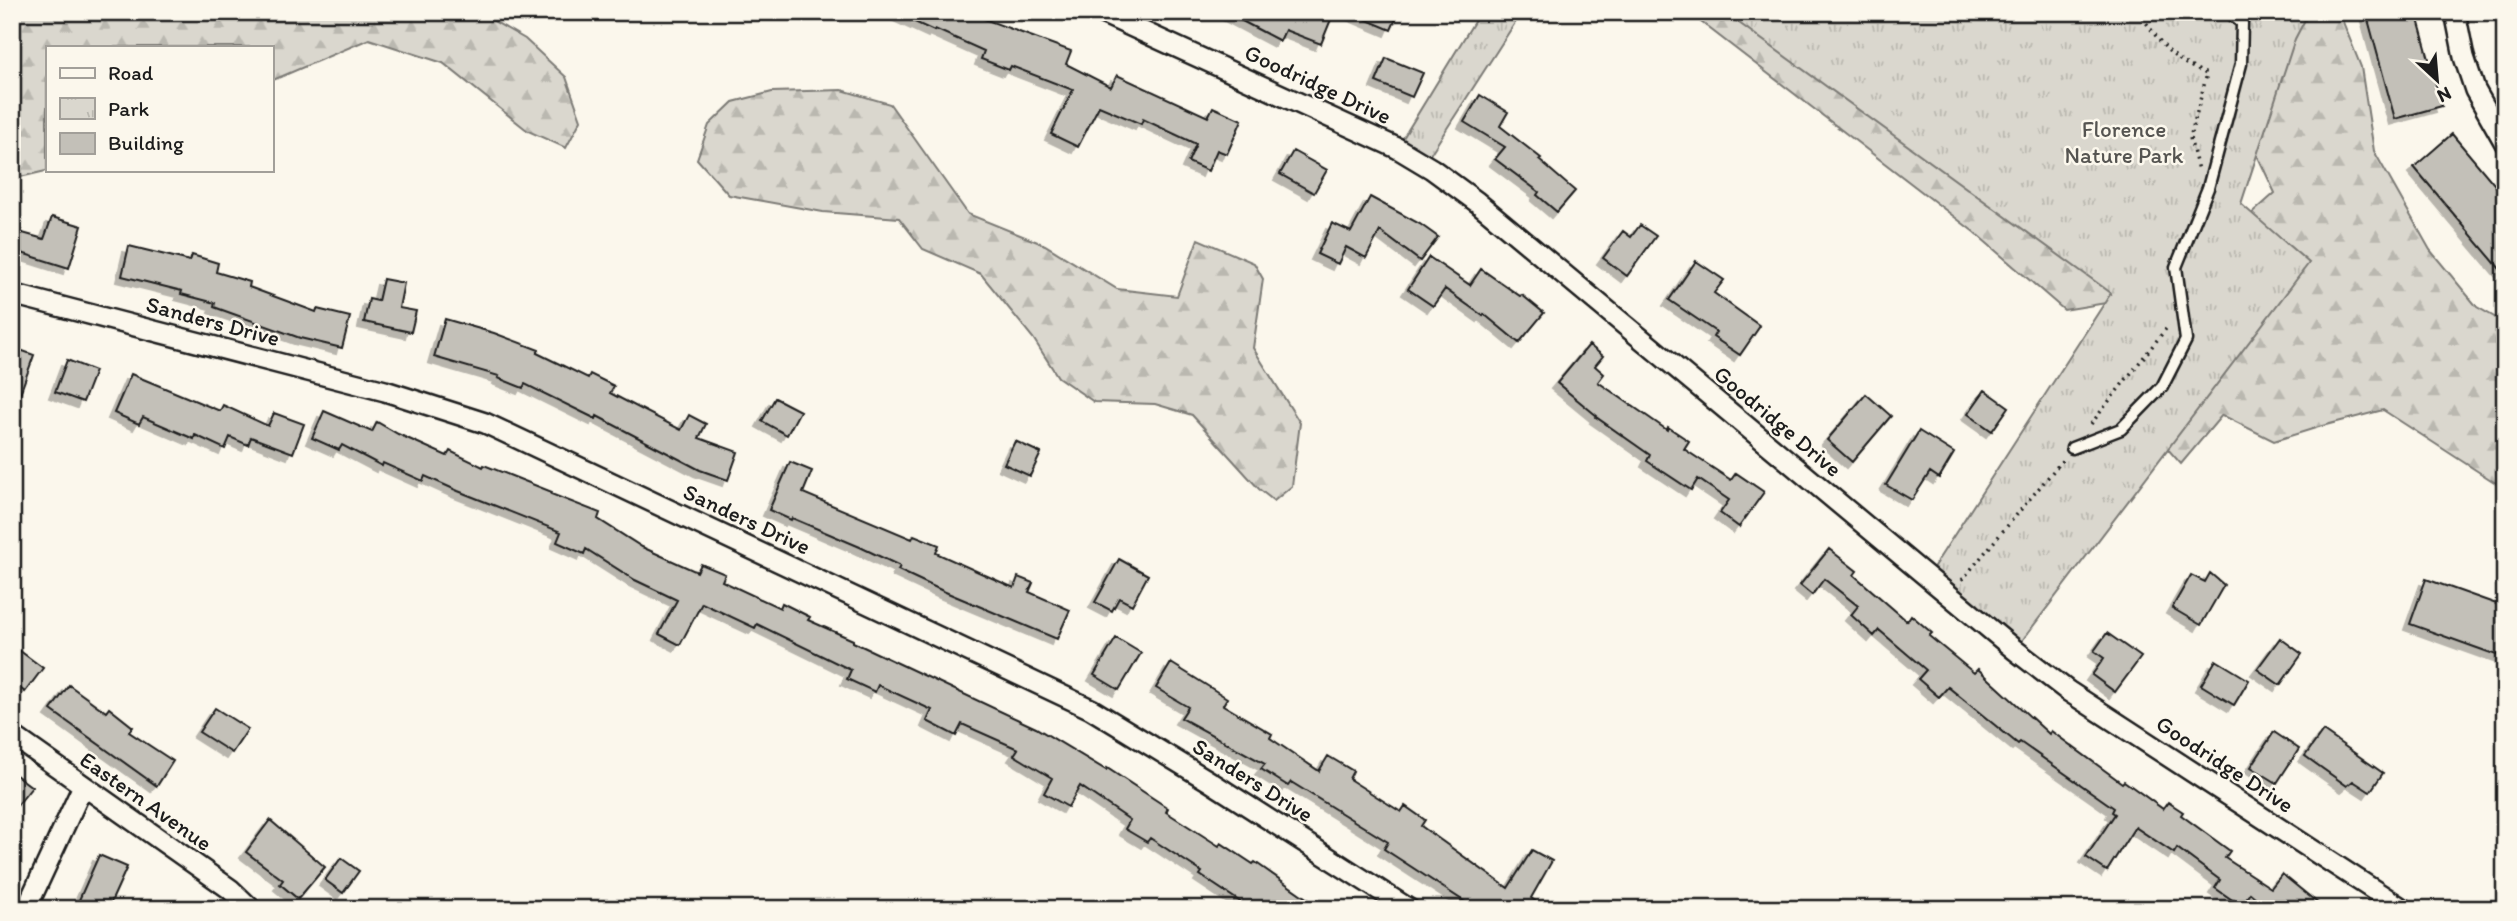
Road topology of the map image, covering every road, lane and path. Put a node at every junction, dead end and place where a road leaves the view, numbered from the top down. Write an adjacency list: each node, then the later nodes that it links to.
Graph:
1 (1100, 12): 11 (street, Goodridge Drive)
2 (2138, 12): 5 (path)
3 (2229, 12): 10 (lane)
4 (2455, 12): 6 (street)
5 (2143, 15): 7 (path)
6 (2505, 143)
7 (2198, 171)
8 (12, 294): 16 (street, Sanders Drive)
9 (2171, 322): 10 (path)
10 (2072, 448): 11 (path)
11 (1949, 595): 17 (street, Goodridge Drive)
12 (12, 735): 13 (street, Eastern Avenue)
13 (83, 786): 14 (street); 15 (street, Eastern Avenue)
14 (26, 909)
15 (251, 909)
16 (1409, 909)
17 (2403, 909)

